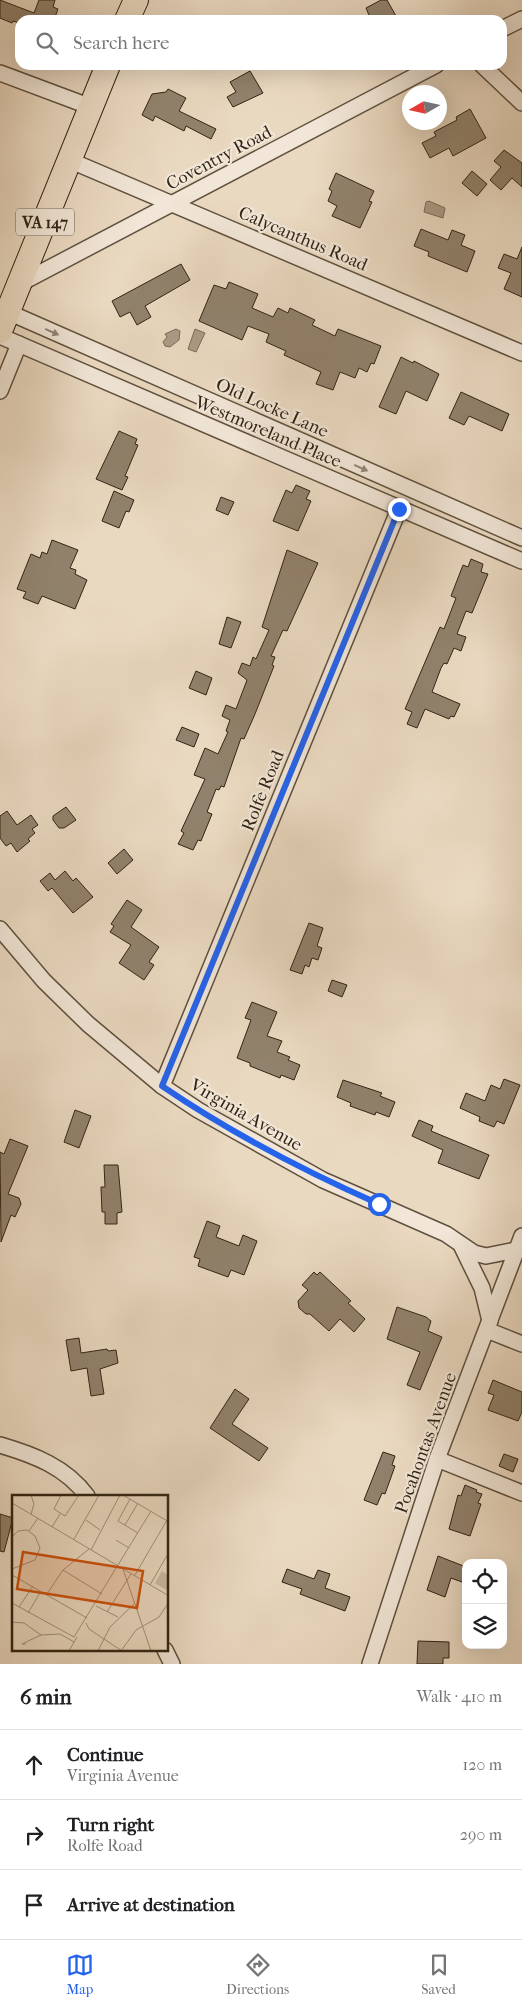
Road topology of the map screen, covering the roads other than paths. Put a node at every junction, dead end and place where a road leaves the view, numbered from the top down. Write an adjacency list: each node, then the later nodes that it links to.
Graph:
1 (136, 0): 2 (main road)
2 (129, 15)
3 (522, 18): 4 (street)
4 (507, 26)
5 (106, 70): 10 (main road, VA 147)
6 (426, 70): 12 (street, Coventry Road)
7 (487, 70): 9 (street)
8 (0, 73): 10 (street)
9 (522, 104)
10 (91, 108): 11 (main road, VA 147)
11 (70, 160): 12 (street, Calycanthus Road); 13 (main road, VA 147)
12 (173, 203): 13 (street, Coventry Road); 16 (street, Calycanthus Road)
13 (19, 284): 14 (main road, VA 147)
14 (9, 329): 15 (street, Westmoreland Place); 17 (street); 18 (street, Westmoreland Place); 19 (street, Old Locke Lane, one-way to 19)
15 (0, 336)
16 (522, 353)
17 (0, 392)
18 (399, 509): 20 (street, Westmoreland Place); 22 (street, Rolfe Road)
19 (522, 538)
20 (522, 561)
21 (0, 929): 22 (street, Virginia Avenue)
22 (162, 1086): 24 (street, Virginia Avenue)
23 (519, 1243): 24 (street, Virginia Avenue); 25 (street, Pocahontas Avenue)
24 (462, 1246): 25 (street)
25 (489, 1326): 26 (street); 28 (street, Pocahontas Avenue)
26 (522, 1344)
27 (0, 1444): 30 (street)
28 (438, 1459): 29 (street); 33 (street, Pocahontas Avenue)
29 (522, 1493)
30 (86, 1495)
31 (165, 1652): 32 (street)
32 (172, 1664)
33 (370, 1664)

